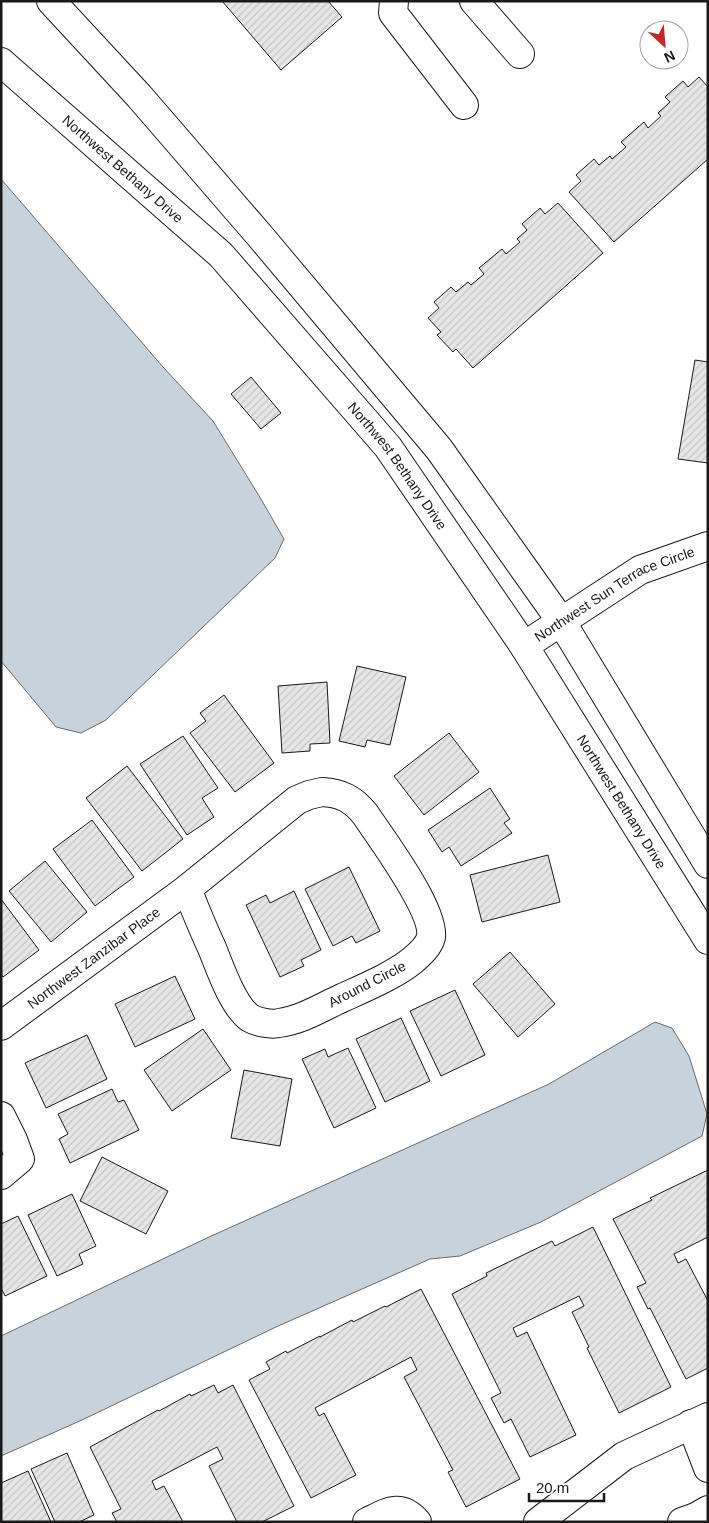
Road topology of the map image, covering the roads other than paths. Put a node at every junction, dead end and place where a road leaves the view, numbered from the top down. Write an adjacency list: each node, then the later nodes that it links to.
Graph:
1 (52, 1): 8 (street)
2 (394, 1): 6 (street)
3 (474, 1): 4 (street)
4 (520, 54)
5 (1, 62): 9 (street, Northwest Bethany Drive)
6 (464, 105)
7 (708, 546): 8 (street, Northwest Sun Terrace Circle)
8 (561, 621): 9 (street, Northwest Sun Terrace Circle); 10 (street)
9 (524, 646): 12 (street, Northwest Bethany Drive)
10 (708, 864)
11 (187, 889): 11 (street, Around Circle); 13 (street, Northwest Zanzibar Place)
12 (708, 940)
13 (1, 1026)
14 (1, 1116): 15 (street)
15 (1, 1175)
16 (700, 1421): 17 (street); 21 (street)
17 (708, 1468)
18 (708, 1510): 22 (street)
19 (367, 1522): 20 (street)
20 (417, 1522)
21 (538, 1522)
22 (682, 1522)

